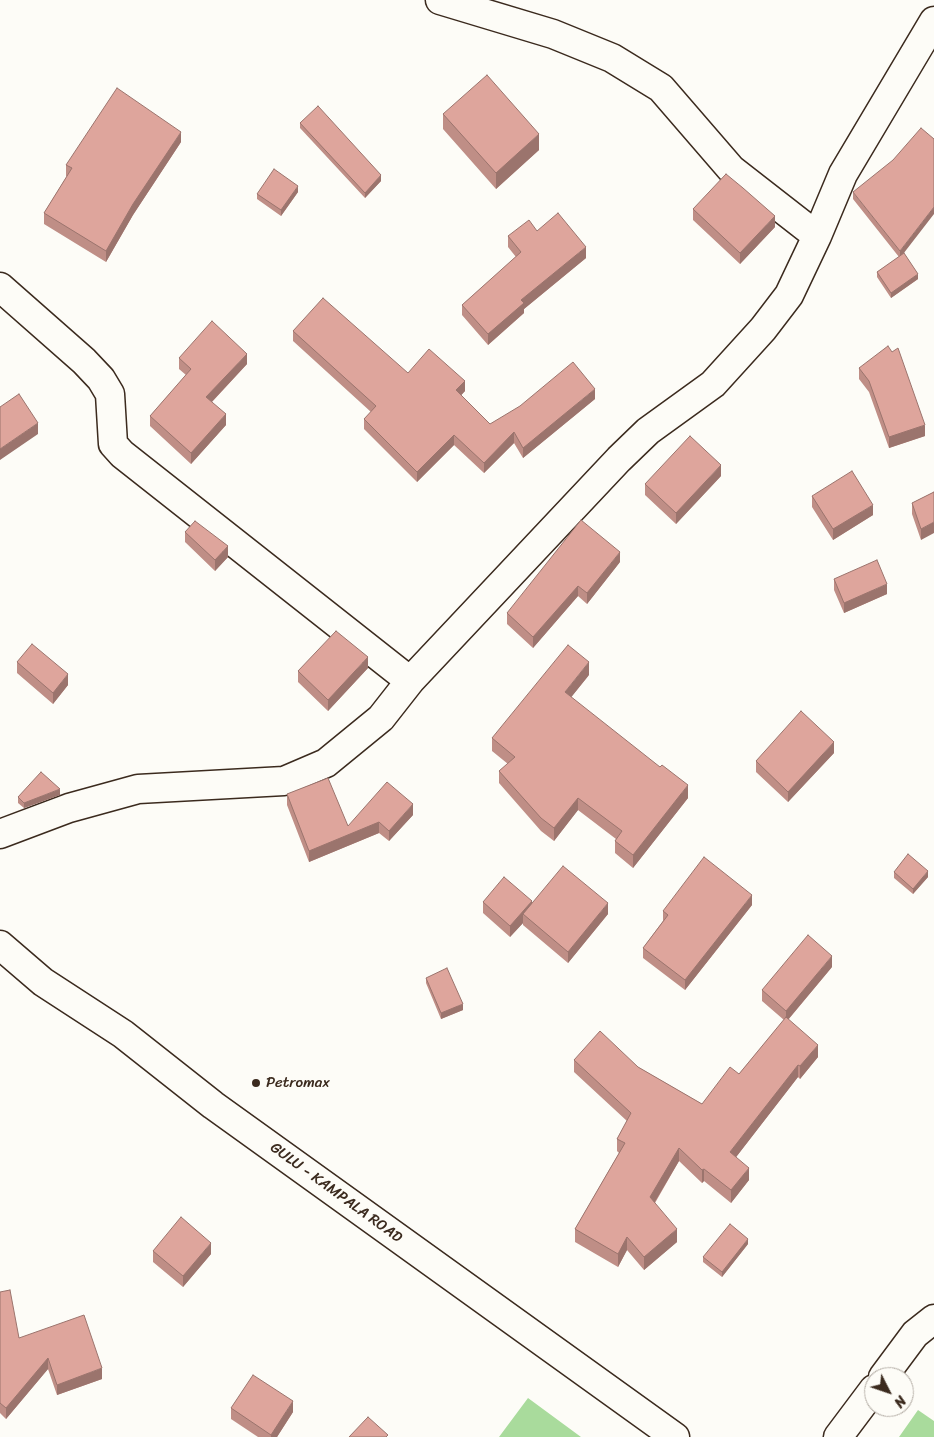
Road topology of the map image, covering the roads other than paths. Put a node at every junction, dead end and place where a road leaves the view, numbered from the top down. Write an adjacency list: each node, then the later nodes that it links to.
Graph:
1 (440, 0): 3 (street)
2 (934, 21): 3 (street)
3 (817, 236): 5 (street)
4 (0, 287): 5 (street)
5 (410, 681): 6 (street)
6 (0, 834)
7 (0, 945): 11 (street, GULU - KAMPALA ROAD)
8 (934, 1319): 9 (street)
9 (890, 1367)
10 (864, 1402): 12 (street)
11 (675, 1437)
12 (838, 1437)

